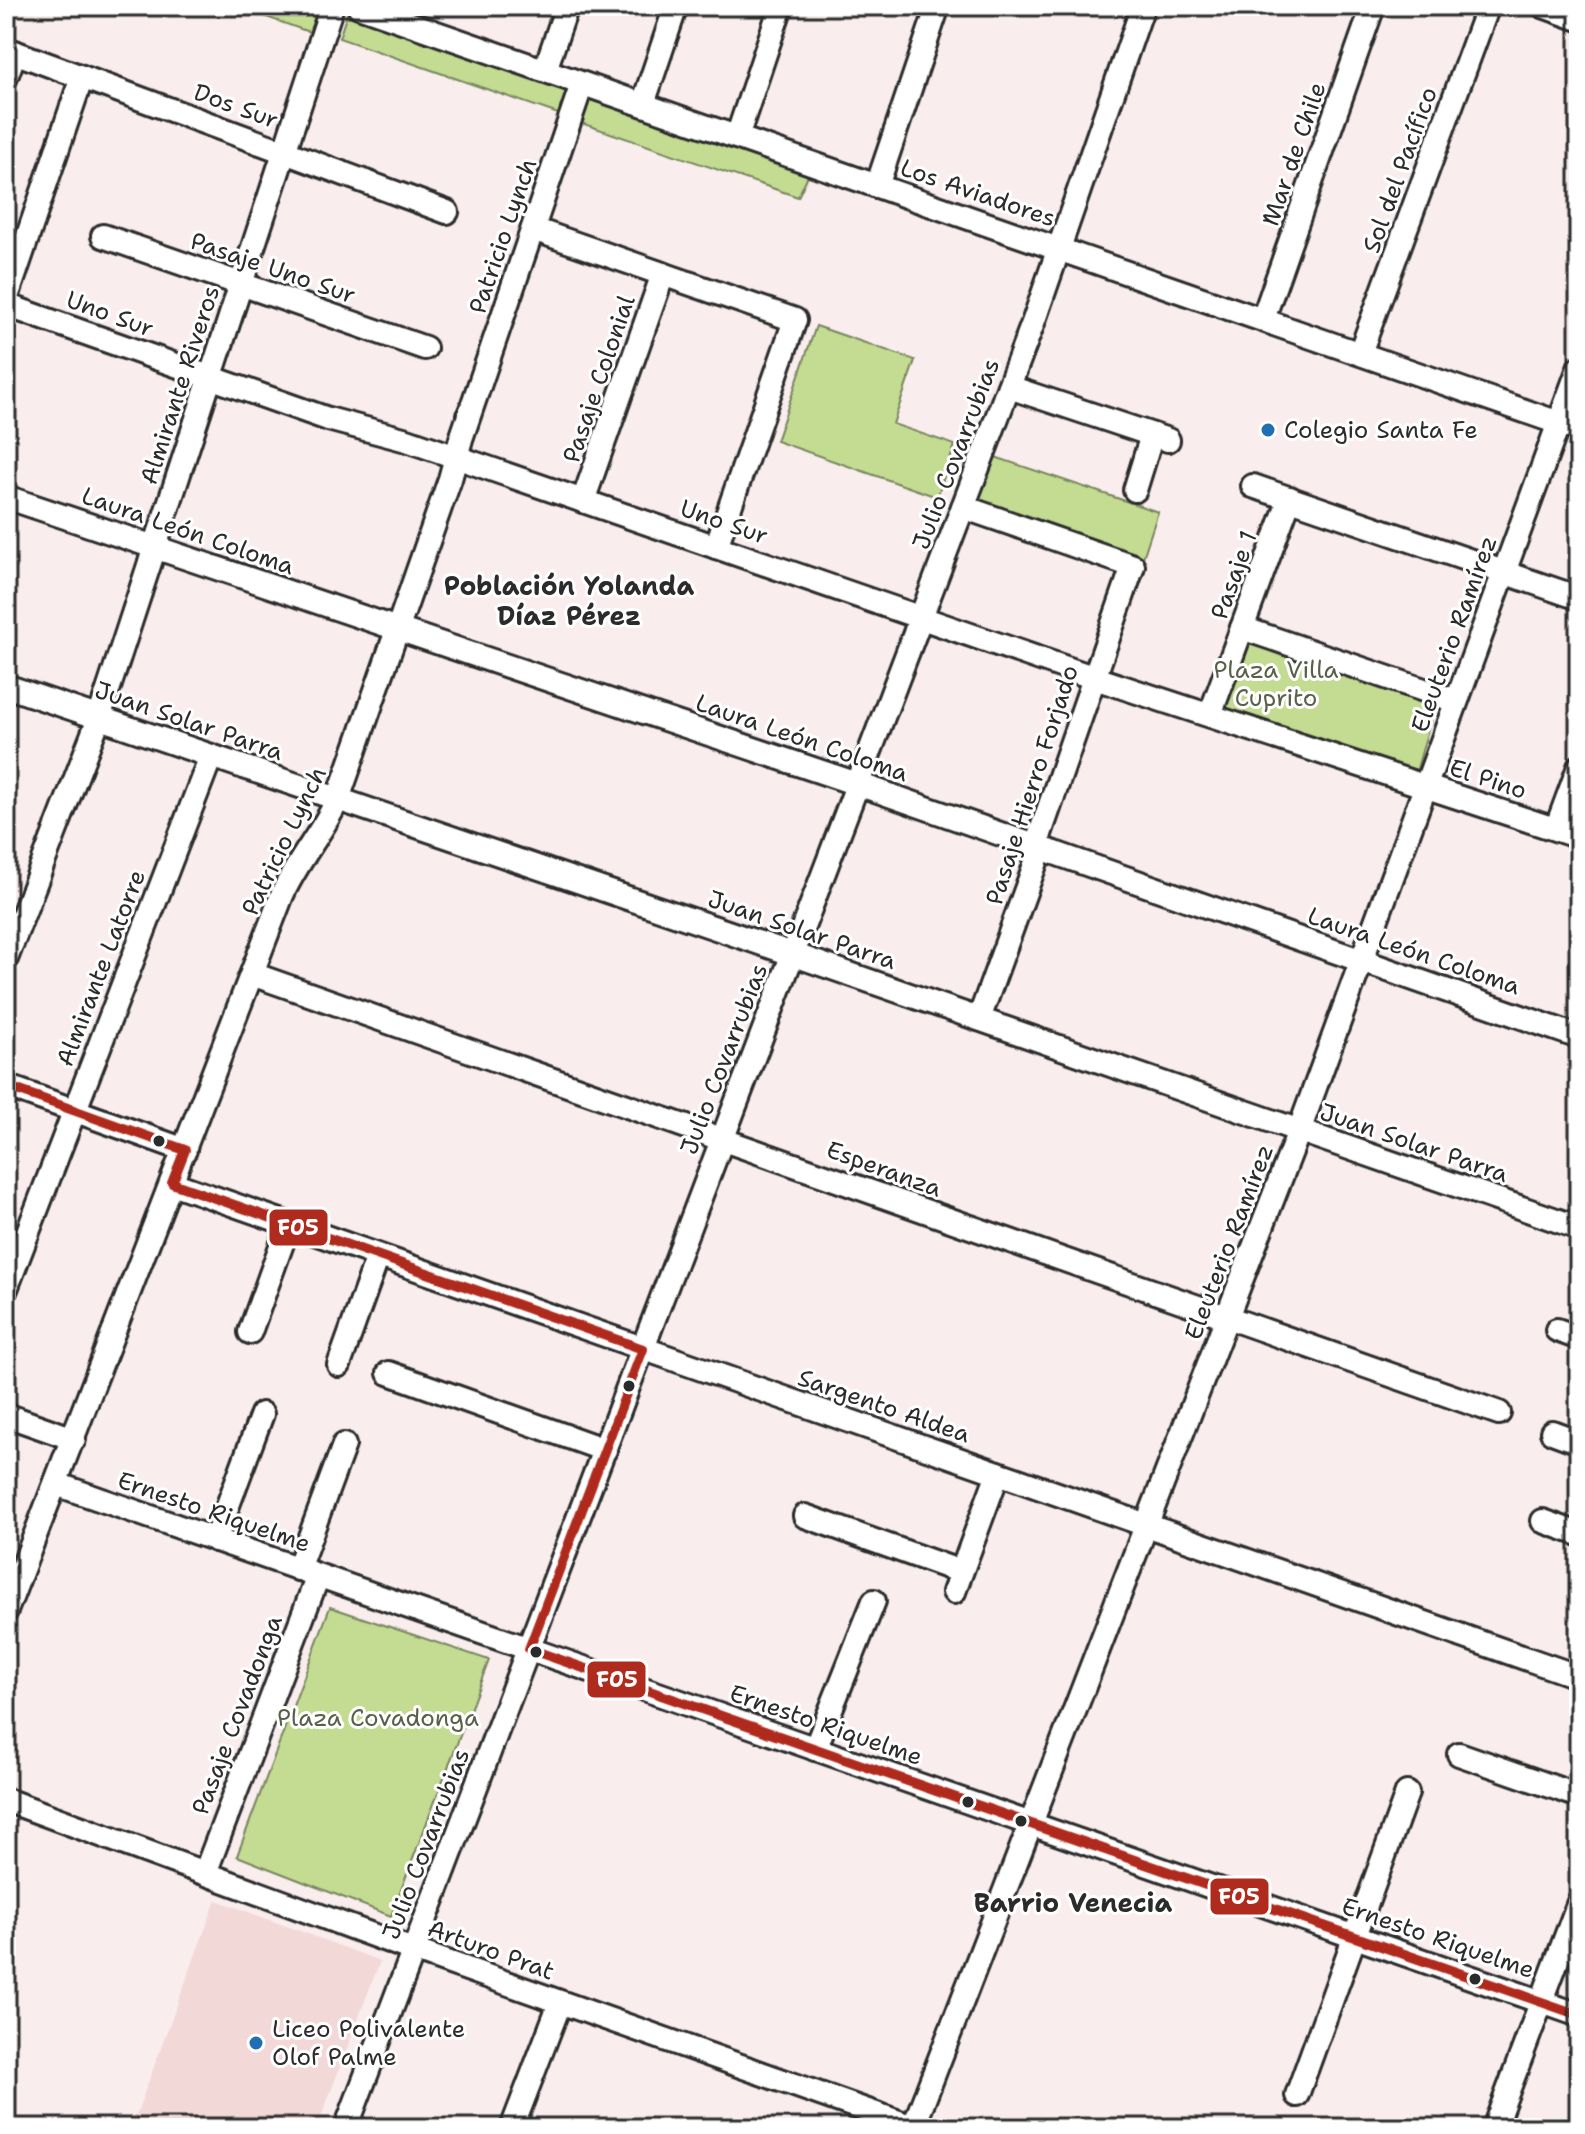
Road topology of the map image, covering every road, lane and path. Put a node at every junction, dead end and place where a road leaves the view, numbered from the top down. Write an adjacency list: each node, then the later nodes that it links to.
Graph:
1 (332, 6): 19 (street, Almirante Riveros)
2 (359, 6): 13 (street, Los Aviadores)
3 (567, 6): 13 (street)
4 (676, 6): 17 (street)
5 (781, 6): 18 (street)
6 (938, 6): 20 (street)
7 (1143, 6): 24 (street, Julio Covarrubias)
8 (1373, 6): 28 (street, Mar de Chile)
9 (1488, 6): 30 (street, Sol del Pacífico)
10 (1543, 6): 11 (street)
11 (1579, 19)
12 (10, 50): 14 (street); 15 (street, Dos Sur)
13 (545, 70): 16 (street, Los Aviadores)
14 (6, 77)
15 (82, 77): 19 (street, Dos Sur); 27 (street)
16 (582, 84): 17 (street, Los Aviadores); 22 (street, Patricio Lynch)
17 (643, 104): 18 (street, Los Aviadores)
18 (737, 137): 20 (street, Los Aviadores)
19 (284, 152): 21 (street, Dos Sur); 26 (street, Almirante Riveros)
20 (877, 186): 24 (street, Los Aviadores)
21 (447, 212)
22 (533, 229): 25 (street); 35 (street, Patricio Lynch)
23 (103, 236): 26 (street, Pasaje Uno Sur)
24 (1059, 249): 28 (street, Los Aviadores); 33 (street, Julio Covarrubias)
25 (663, 274): 40 (street, Pasaje Colonial); 43 (street)
26 (241, 284): 29 (street, Pasaje Uno Sur); 32 (street, Almirante Riveros)
27 (6, 302): 32 (street, Uno Sur)
28 (1263, 319): 30 (street, Los Aviadores)
29 (425, 348)
30 (1360, 353): 34 (street, Los Aviadores)
31 (1579, 368): 34 (street, Eleuterio Ramírez)
32 (210, 378): 35 (street, Uno Sur); 42 (street, Almirante Riveros)
33 (1009, 387): 37 (street); 41 (street, Julio Covarrubias)
34 (1569, 426): 44 (street, Eleuterio Ramírez)
35 (456, 457): 40 (street, Uno Sur); 48 (street, Patricio Lynch)
36 (1253, 486): 39 (street)
37 (1135, 490)
38 (6, 497): 42 (street, Laura León Coloma)
39 (1290, 498): 44 (street); 47 (street, Pasaje 1)
40 (583, 501): 43 (street, Uno Sur)
41 (963, 507): 46 (street, Julio Covarrubias); 49 (street, Pasaje Hierro Forjado)
42 (155, 547): 48 (street, Laura León Coloma); 53 (street, Almirante Riveros)
43 (716, 547): 46 (street, Uno Sur)
44 (1504, 573): 45 (street); 51 (street, Eleuterio Ramírez)
45 (1579, 598)
46 (922, 618): 49 (street, Uno Sur); 56 (street, Julio Covarrubias)
47 (1242, 628): 51 (street); 52 (street, Pasaje 1)
48 (398, 629): 56 (street, Laura León Coloma); 58 (street, Patricio Lynch)
49 (1095, 678): 52 (street, Uno Sur); 61 (street, Pasaje Hierro Forjado)
50 (6, 686): 53 (street, Juan Solar Parra)
51 (1456, 701): 57 (street, Eleuterio Ramírez)
52 (1210, 715): 57 (street, Uno Sur)
53 (99, 718): 54 (street, Juan Solar Parra); 63 (street, Almirante Riveros)
54 (211, 756): 58 (street, Juan Solar Parra); 69 (street, Almirante Latorre)
55 (1579, 767): 59 (street)
56 (858, 784): 61 (street, Laura León Coloma); 62 (street, Julio Covarrubias)
57 (1425, 786): 59 (street, El Pino); 64 (street, Eleuterio Ramírez)
58 (338, 799): 62 (street, Juan Solar Parra); 65 (street, Patricio Lynch)
59 (1556, 829): 60 (street, El Pino)
60 (1579, 837)
61 (1038, 847): 64 (street, Laura León Coloma); 66 (street, Pasaje Hierro Forjado)
62 (792, 954): 66 (street, Juan Solar Parra); 71 (street, Julio Covarrubias)
63 (6, 959)
64 (1361, 960): 67 (street, Laura León Coloma); 70 (street, Eleuterio Ramírez)
65 (252, 974): 71 (street, Esperanza); 72 (street, Patricio Lynch)
66 (979, 1019): 70 (street, Juan Solar Parra)
67 (1579, 1037)
68 (6, 1086): 69 (street)
69 (74, 1110): 72 (street); 77 (street, Almirante Latorre)
70 (1299, 1131): 75 (street, Juan Solar Parra); 78 (street, Eleuterio Ramírez)
71 (721, 1139): 78 (street, Esperanza); 82 (street, Julio Covarrubias)
72 (185, 1150): 73 (street, Patricio Lynch)
73 (172, 1183): 74 (street, Sargento Aldea); 89 (street, Patricio Lynch)
74 (289, 1224): 76 (street, Sargento Aldea); 80 (street)
75 (1579, 1228)
76 (378, 1256): 82 (street, Sargento Aldea); 83 (street)
77 (6, 1289)
78 (1227, 1318): 85 (street, Esperanza); 97 (street, Eleuterio Ramírez)
79 (1557, 1330): 81 (street)
80 (250, 1332)
81 (1579, 1338)
82 (643, 1349): 92 (street, Julio Covarrubias); 93 (street, Sargento Aldea)
83 (339, 1365)
84 (389, 1373): 92 (street)
85 (1499, 1413)
86 (262, 1414): 99 (street)
87 (6, 1415): 89 (street)
88 (1552, 1432): 90 (street)
89 (74, 1439): 94 (street, Patricio Lynch)
90 (1579, 1442)
91 (344, 1445): 100 (street, Pasaje Covadonga)
92 (605, 1450): 103 (street, Julio Covarrubias)
93 (998, 1473): 95 (street); 97 (street, Sargento Aldea)
94 (56, 1484): 99 (street, Ernesto Riquelme); 102 (street, Patricio Lynch)
95 (805, 1516)
96 (1543, 1521): 98 (street)
97 (1147, 1525): 104 (street, Sargento Aldea); 110 (street, Eleuterio Ramírez)
98 (1579, 1534)
99 (215, 1540): 100 (street, Ernesto Riquelme)
100 (308, 1572): 103 (street, Ernesto Riquelme); 111 (street, Pasaje Covadonga)
101 (874, 1601): 105 (street)
102 (6, 1611)
103 (529, 1649): 105 (street, Ernesto Riquelme); 114 (street, Julio Covarrubias)
104 (1579, 1677)
105 (815, 1749): 110 (street, Ernesto Riquelme)
106 (1459, 1754): 108 (street)
107 (1407, 1793): 113 (street)
108 (1579, 1796)
109 (6, 1800): 111 (street, Arturo Prat)
110 (1031, 1824): 113 (street, Ernesto Riquelme); 121 (street, Eleuterio Ramírez)
111 (205, 1873): 114 (street, Arturo Prat)
112 (1579, 1902): 115 (street)
113 (1354, 1937): 115 (street, Ernesto Riquelme); 118 (street)
114 (413, 1950): 116 (street, Arturo Prat); 119 (street, Julio Covarrubias)
115 (1542, 2002): 117 (street, Ernesto Riquelme); 122 (street)
116 (560, 2003): 120 (street); 121 (street, Arturo Prat)
117 (1579, 2015)
118 (1297, 2095)
119 (346, 2128)
120 (512, 2128)
121 (914, 2128)
122 (1494, 2128)

